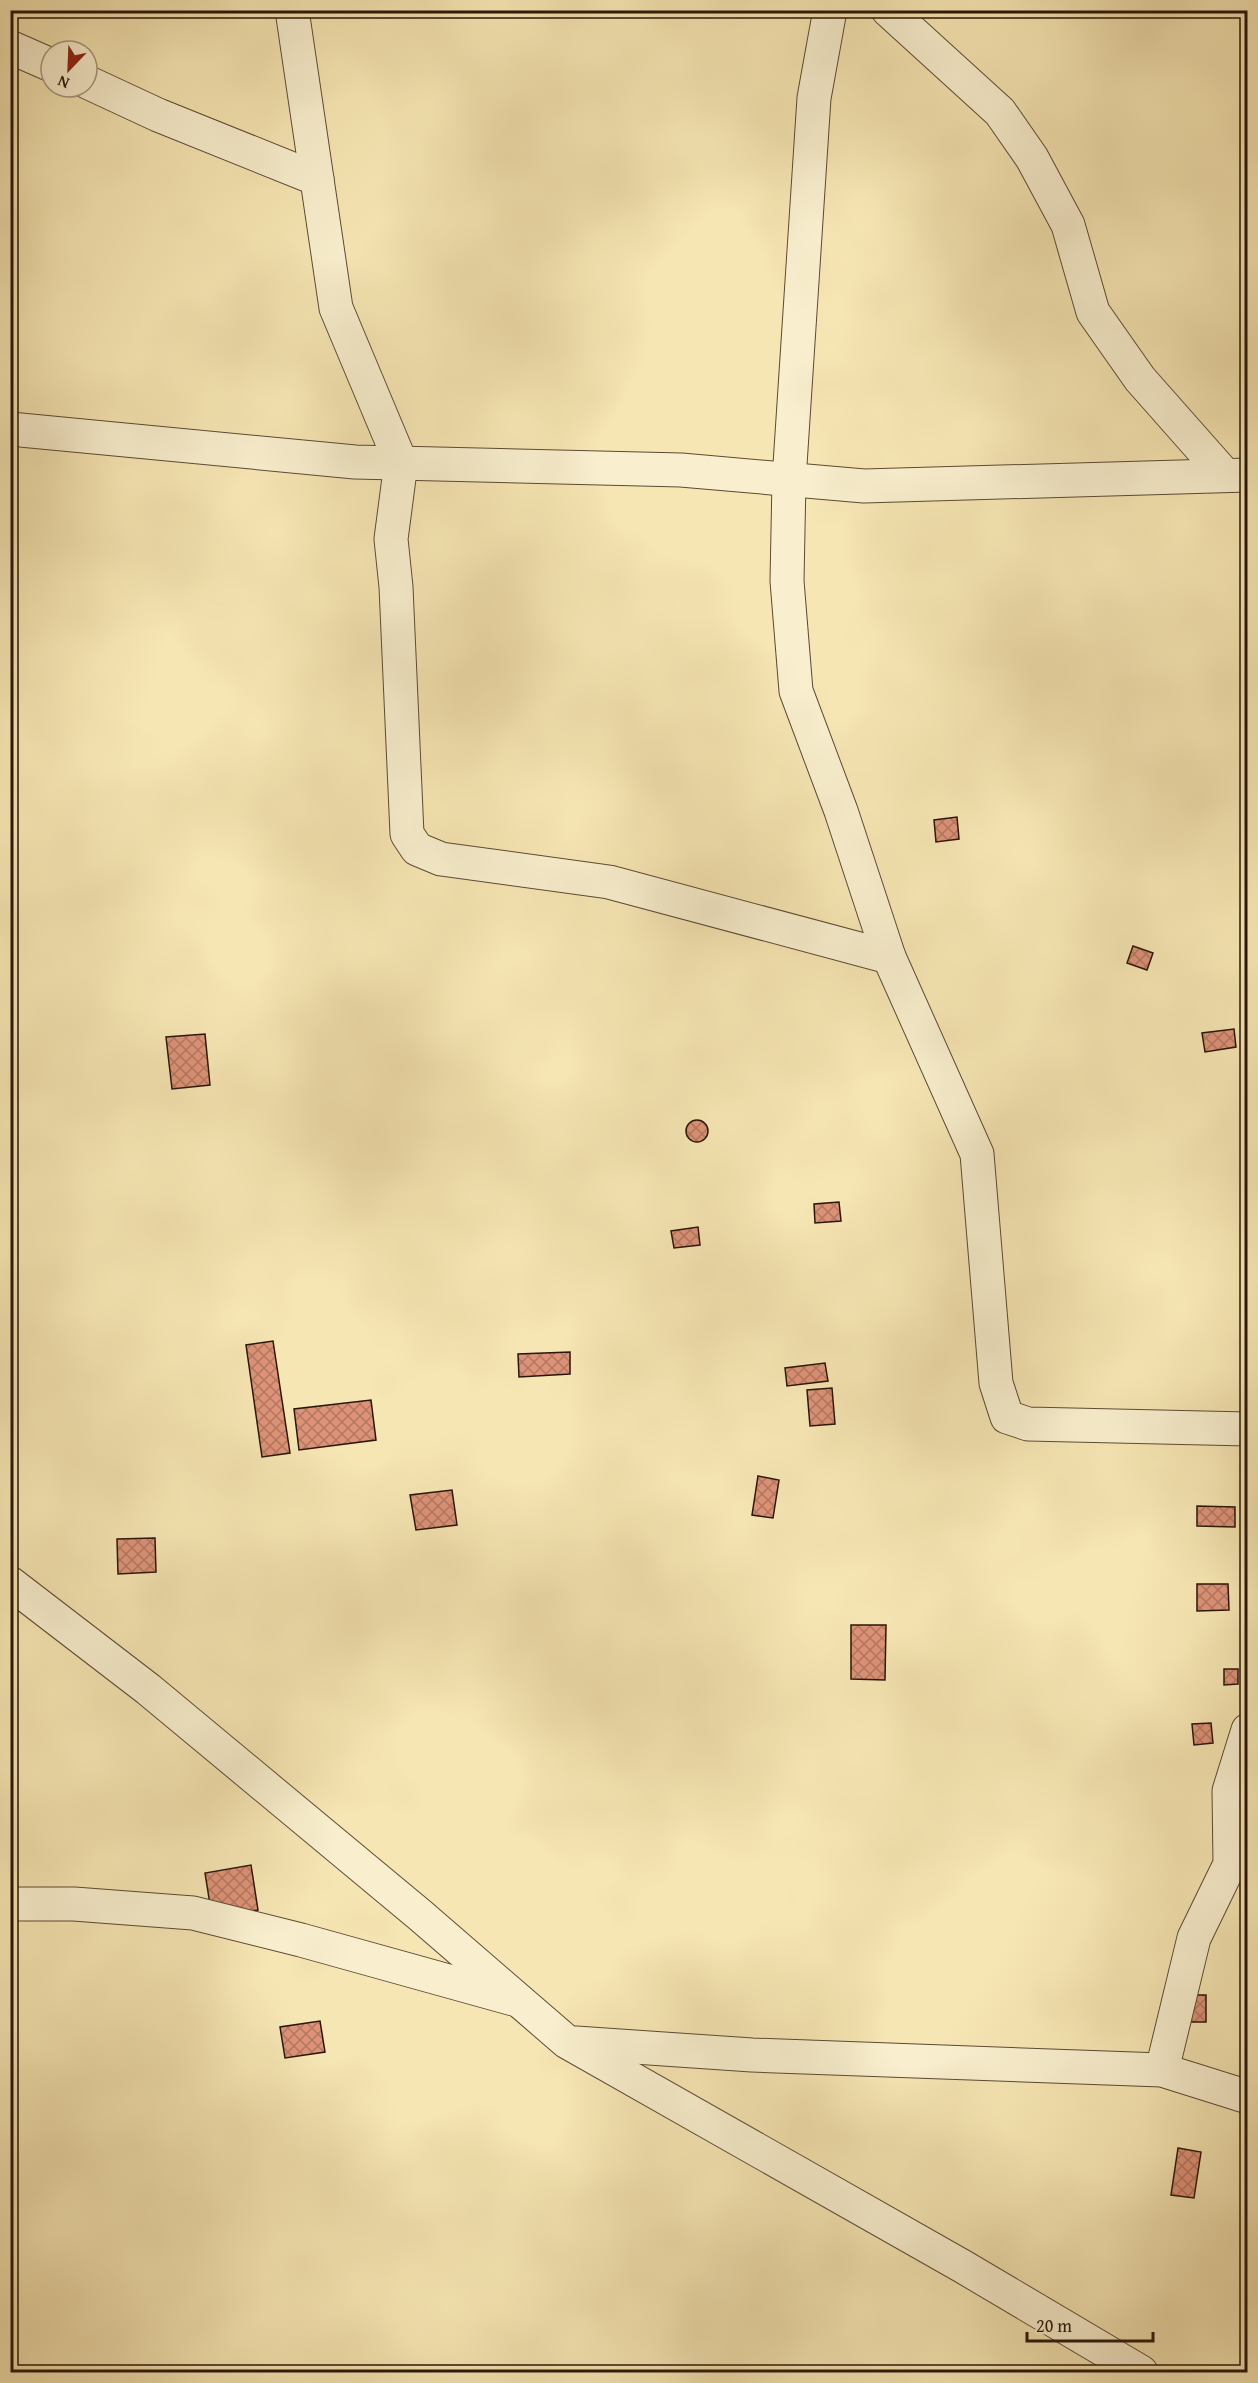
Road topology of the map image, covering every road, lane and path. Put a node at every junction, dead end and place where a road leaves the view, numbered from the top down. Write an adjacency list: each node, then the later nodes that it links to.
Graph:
1 (292, 10): 7 (street)
2 (830, 10): 11 (street)
3 (888, 10): 10 (street)
4 (10, 47): 5 (street)
5 (39, 60)
6 (99, 88): 7 (street)
7 (317, 179): 9 (street)
8 (10, 429): 9 (street)
9 (401, 463): 11 (street); 12 (street)
10 (1236, 475): 11 (street)
11 (789, 480): 12 (street)
12 (889, 957): 13 (street)
13 (1248, 1429)
14 (10, 1583): 17 (street)
15 (1248, 1730): 19 (street)
16 (10, 1904): 17 (street)
17 (521, 2002): 18 (street)
18 (567, 2042): 19 (street); 21 (street)
19 (1162, 2070): 20 (street)
20 (1248, 2097)
21 (1141, 2373)

